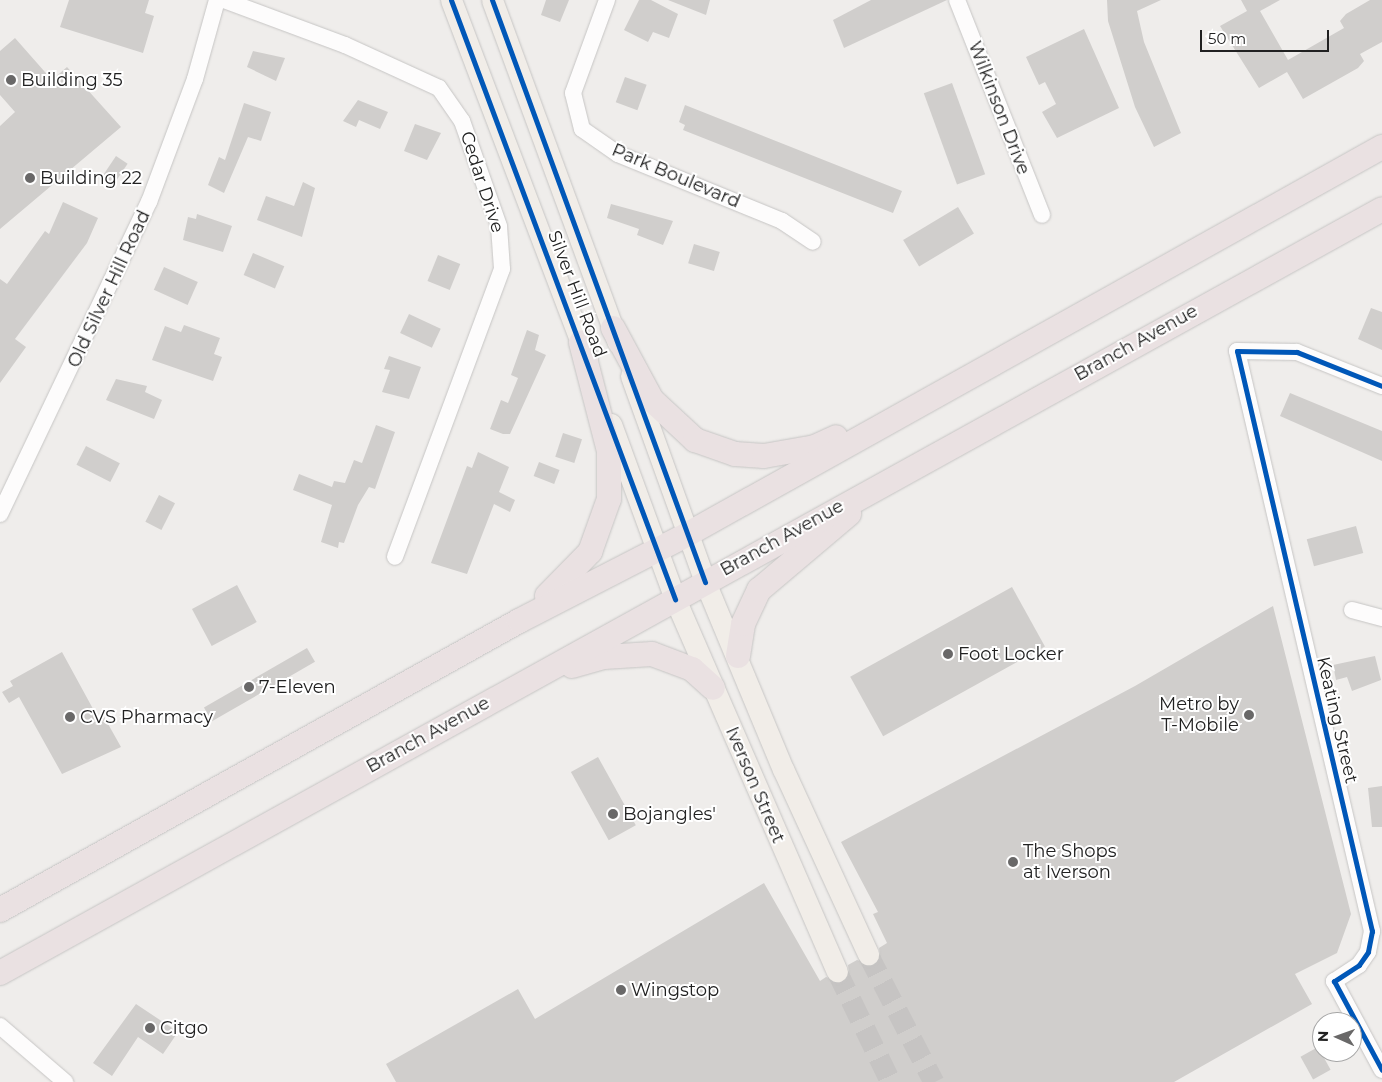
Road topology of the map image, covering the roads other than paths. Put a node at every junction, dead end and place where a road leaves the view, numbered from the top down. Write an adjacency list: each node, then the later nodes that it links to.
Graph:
1 (217, 0): 16 (street, Old Silver Hill Road)
2 (224, 0): 19 (street, Cedar Drive)
3 (451, 0): 12 (main road, Silver Hill Road)
4 (492, 0): 11 (main road, Silver Hill Road)
5 (607, 0): 10 (street, Park Boulevard)
6 (957, 0): 9 (street, Wilkinson Drive)
7 (1382, 147): 14 (highway)
8 (1382, 209): 15 (highway, Branch Avenue)
9 (1042, 215)
10 (813, 242)
11 (613, 328): 14 (highway); 17 (main road, Silver Hill Road)
12 (581, 343): 18 (main road, Silver Hill Road); 24 (highway)
13 (1382, 386): 33 (street, Keating Street)
14 (948, 388): 17 (highway)
15 (913, 465): 20 (highway, Branch Avenue); 25 (highway)
16 (0, 514)
17 (688, 534): 18 (highway); 20 (main road, Silver Hill Road)
18 (656, 550): 21 (main road, Silver Hill Road); 24 (highway)
19 (395, 557)
20 (705, 582): 21 (highway, Branch Avenue); 25 (main road, Iverson Street)
21 (675, 599): 26 (highway, Branch Avenue); 27 (main road, Iverson Street)
22 (1352, 610): 23 (street)
23 (1382, 618)
24 (519, 621): 28 (highway)
25 (738, 656): 29 (main road, Iverson Street)
26 (530, 678): 27 (highway); 31 (highway, Branch Avenue)
27 (713, 688): 30 (main road, Iverson Street)
28 (0, 910)
29 (868, 954)
30 (837, 971)
31 (0, 973)
32 (0, 1026): 34 (street)
33 (1382, 1070)
34 (65, 1082)

